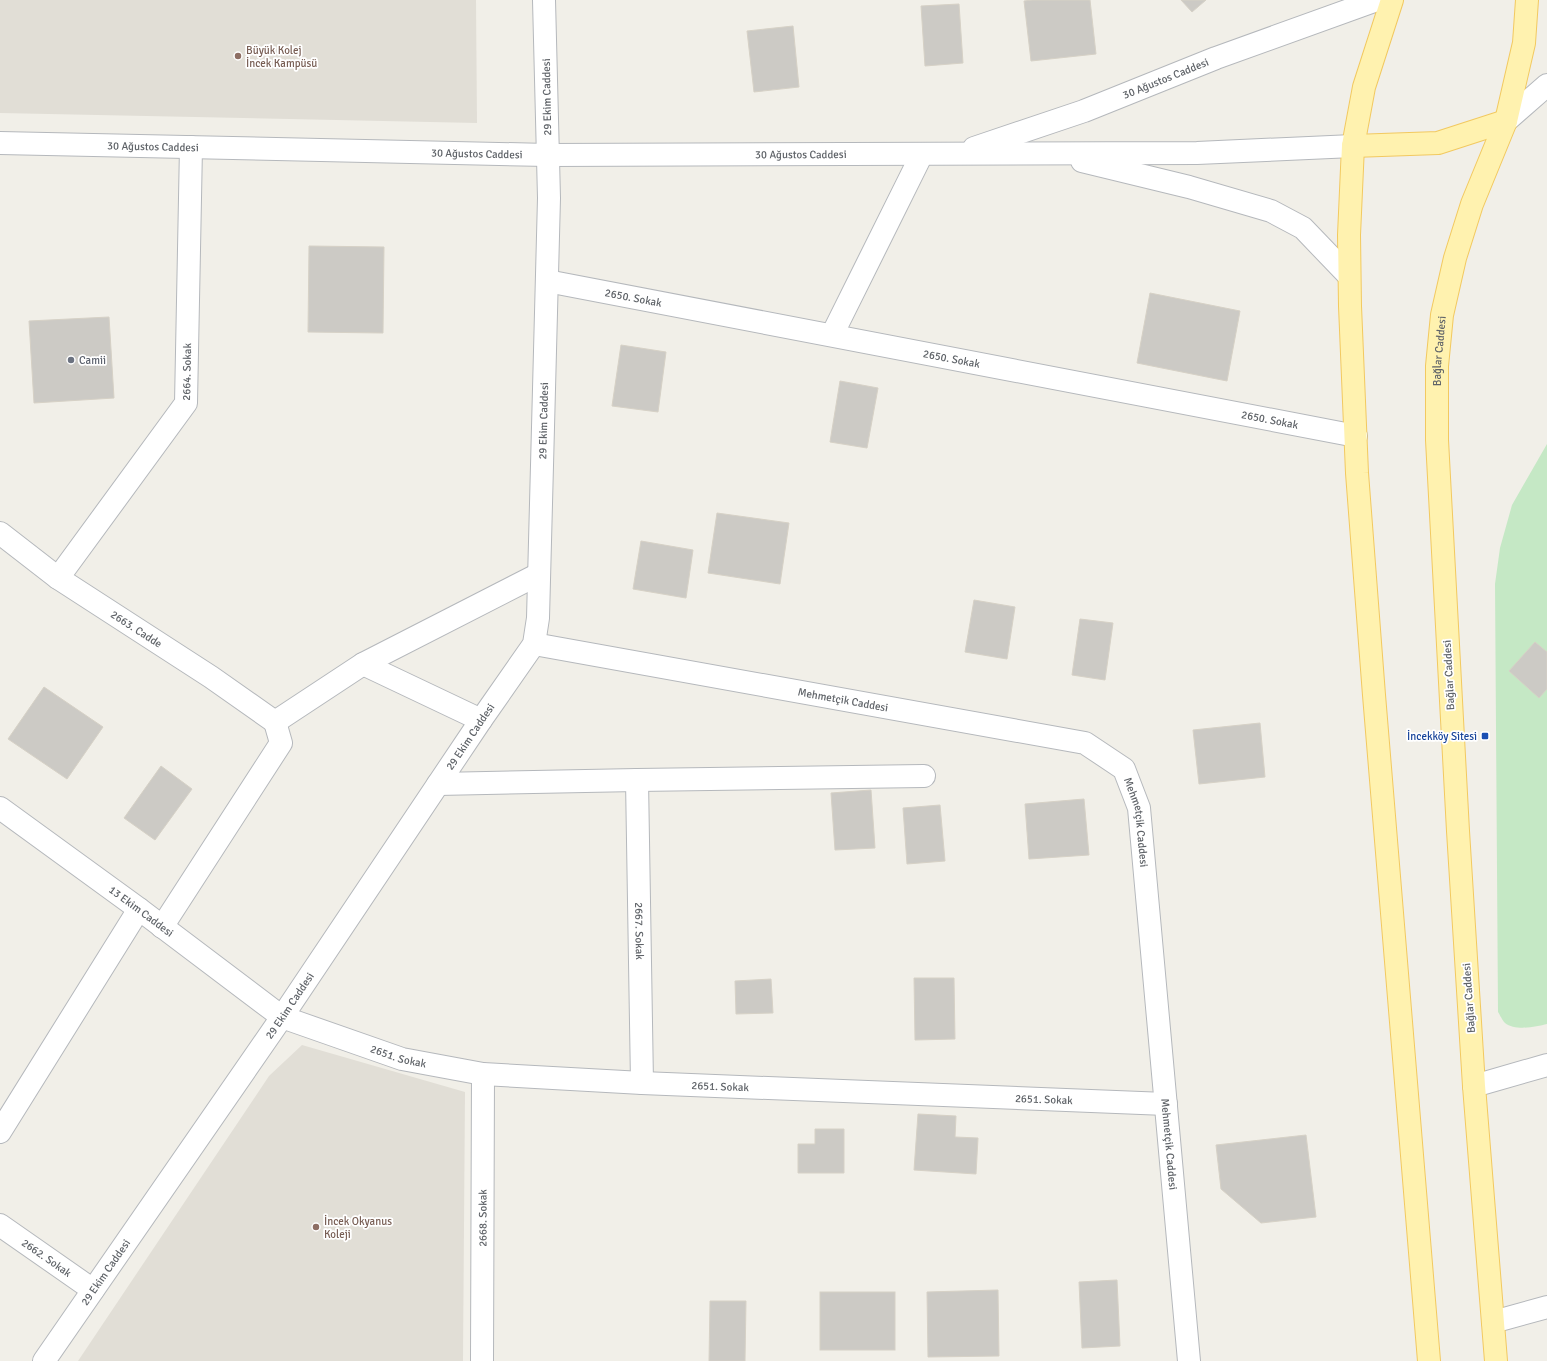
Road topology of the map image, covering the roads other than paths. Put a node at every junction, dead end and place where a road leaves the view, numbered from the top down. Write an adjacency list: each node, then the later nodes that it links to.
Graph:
1 (544, 0): 13 (street, 29 Ekim Caddesi)
2 (1377, 0): 11 (street, 30 Ağustos Caddesi)
3 (1392, 0): 8 (main road)
4 (1527, 0): 6 (main road, Bağlar Caddesi)
5 (1547, 85): 6 (street)
6 (1506, 121): 8 (main road); 35 (main road, Bağlar Caddesi)
7 (0, 143): 9 (street, 30 Ağustos Caddesi)
8 (1353, 146): 12 (street, 30 Ağustos Caddesi); 14 (main road)
9 (191, 147): 13 (street, 30 Ağustos Caddesi); 20 (street, 2664. Sokak)
10 (922, 154): 11 (street, 30 Ağustos Caddesi); 13 (street, 30 Ağustos Caddesi); 16 (street)
11 (954, 154): 12 (street, 30 Ağustos Caddesi)
12 (1050, 154): 14 (street)
13 (548, 155): 15 (street, 29 Ekim Caddesi)
14 (1349, 276): 17 (main road)
15 (547, 281): 16 (street, 2650. Sokak); 19 (street, 29 Ekim Caddesi)
16 (832, 335): 17 (street, 2650. Sokak)
17 (1356, 436): 45 (main road)
18 (0, 533): 20 (street, 2663. Cadde)
19 (539, 574): 21 (street, 29 Ekim Caddesi); 22 (street)
20 (58, 578): 24 (street, 2663. Cadde)
21 (534, 644): 23 (street, 29 Ekim Caddesi); 36 (street, Mehmetçik Caddesi)
22 (363, 664): 23 (street); 24 (street)
23 (481, 720): 27 (street, 29 Ekim Caddesi)
24 (275, 722): 30 (street)
25 (924, 776): 26 (street)
26 (637, 780): 27 (street); 34 (street, 2667. Sokak)
27 (438, 784): 31 (street, 29 Ekim Caddesi)
28 (0, 808): 29 (street, 13 Ekim Caddesi)
29 (139, 909): 30 (street, 13 Ekim Caddesi); 37 (street)
30 (162, 927): 31 (street, 13 Ekim Caddesi)
31 (282, 1017): 33 (street, 2651. Sokak); 39 (street, 29 Ekim Caddesi)
32 (1547, 1065): 35 (street)
33 (483, 1074): 34 (street, 2651. Sokak); 43 (street, 2668. Sokak)
34 (642, 1083): 36 (street, 2651. Sokak)
35 (1474, 1086): 41 (main road, Bağlar Caddesi)
36 (1166, 1104): 44 (street, Mehmetçik Caddesi)
37 (0, 1132)
38 (0, 1225): 39 (street, 2662. Sokak)
39 (93, 1290): 42 (street, 29 Ekim Caddesi)
40 (1547, 1307): 41 (street)
41 (1493, 1322): 46 (main road, Bağlar Caddesi)
42 (44, 1361)
43 (482, 1361)
44 (1189, 1361)
45 (1429, 1361)
46 (1496, 1361)

